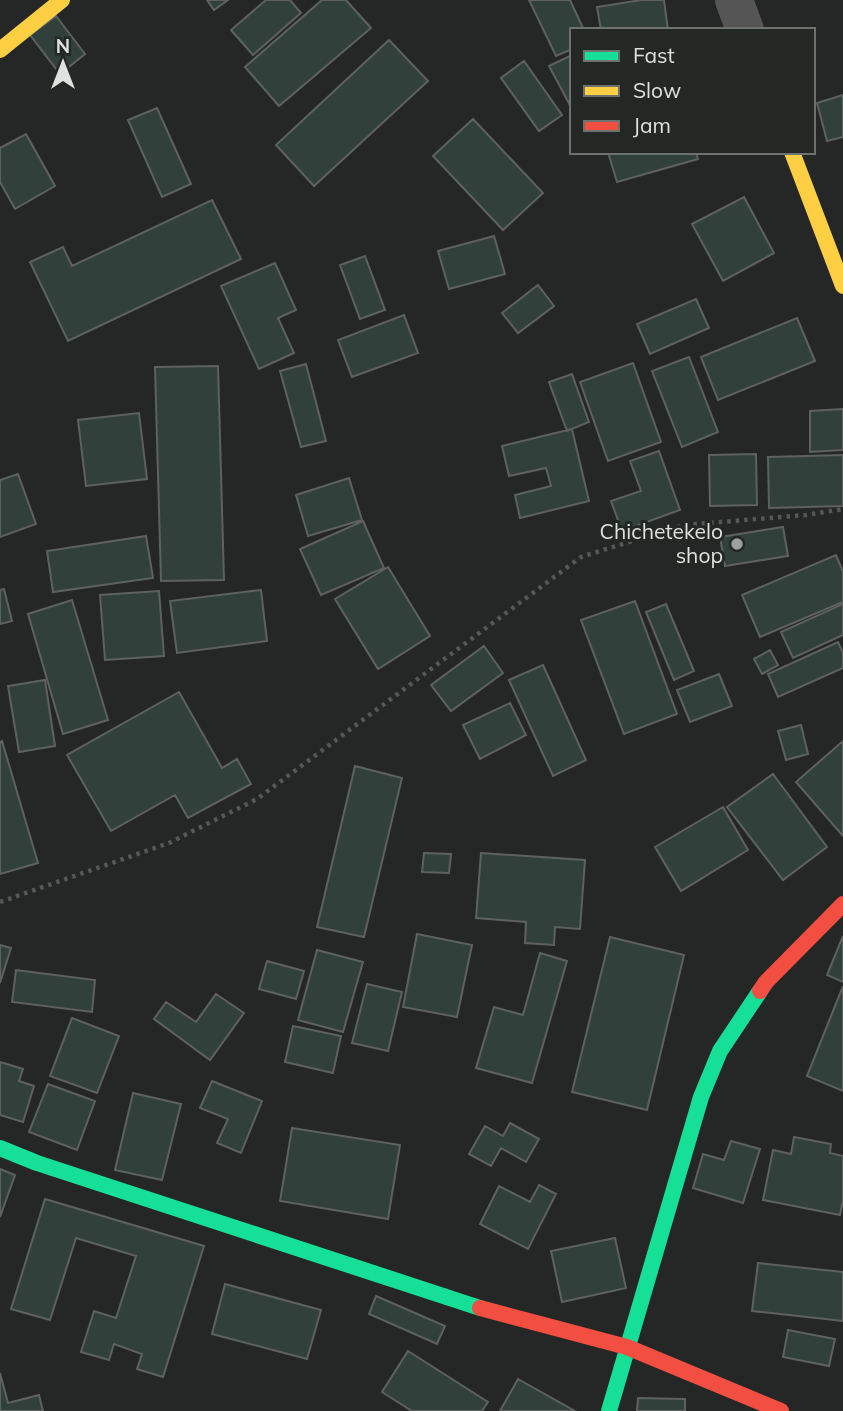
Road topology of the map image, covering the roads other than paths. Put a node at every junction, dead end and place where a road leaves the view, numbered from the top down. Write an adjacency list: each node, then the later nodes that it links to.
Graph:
1 (62, 0): 4 (street)
2 (734, 0): 3 (street)
3 (744, 28)
4 (0, 50)
5 (793, 154): 6 (street)
6 (843, 286)
7 (843, 904): 9 (street)
8 (0, 1148): 9 (street)
9 (627, 1347): 10 (street); 11 (street)
10 (609, 1411)
11 (781, 1411)

